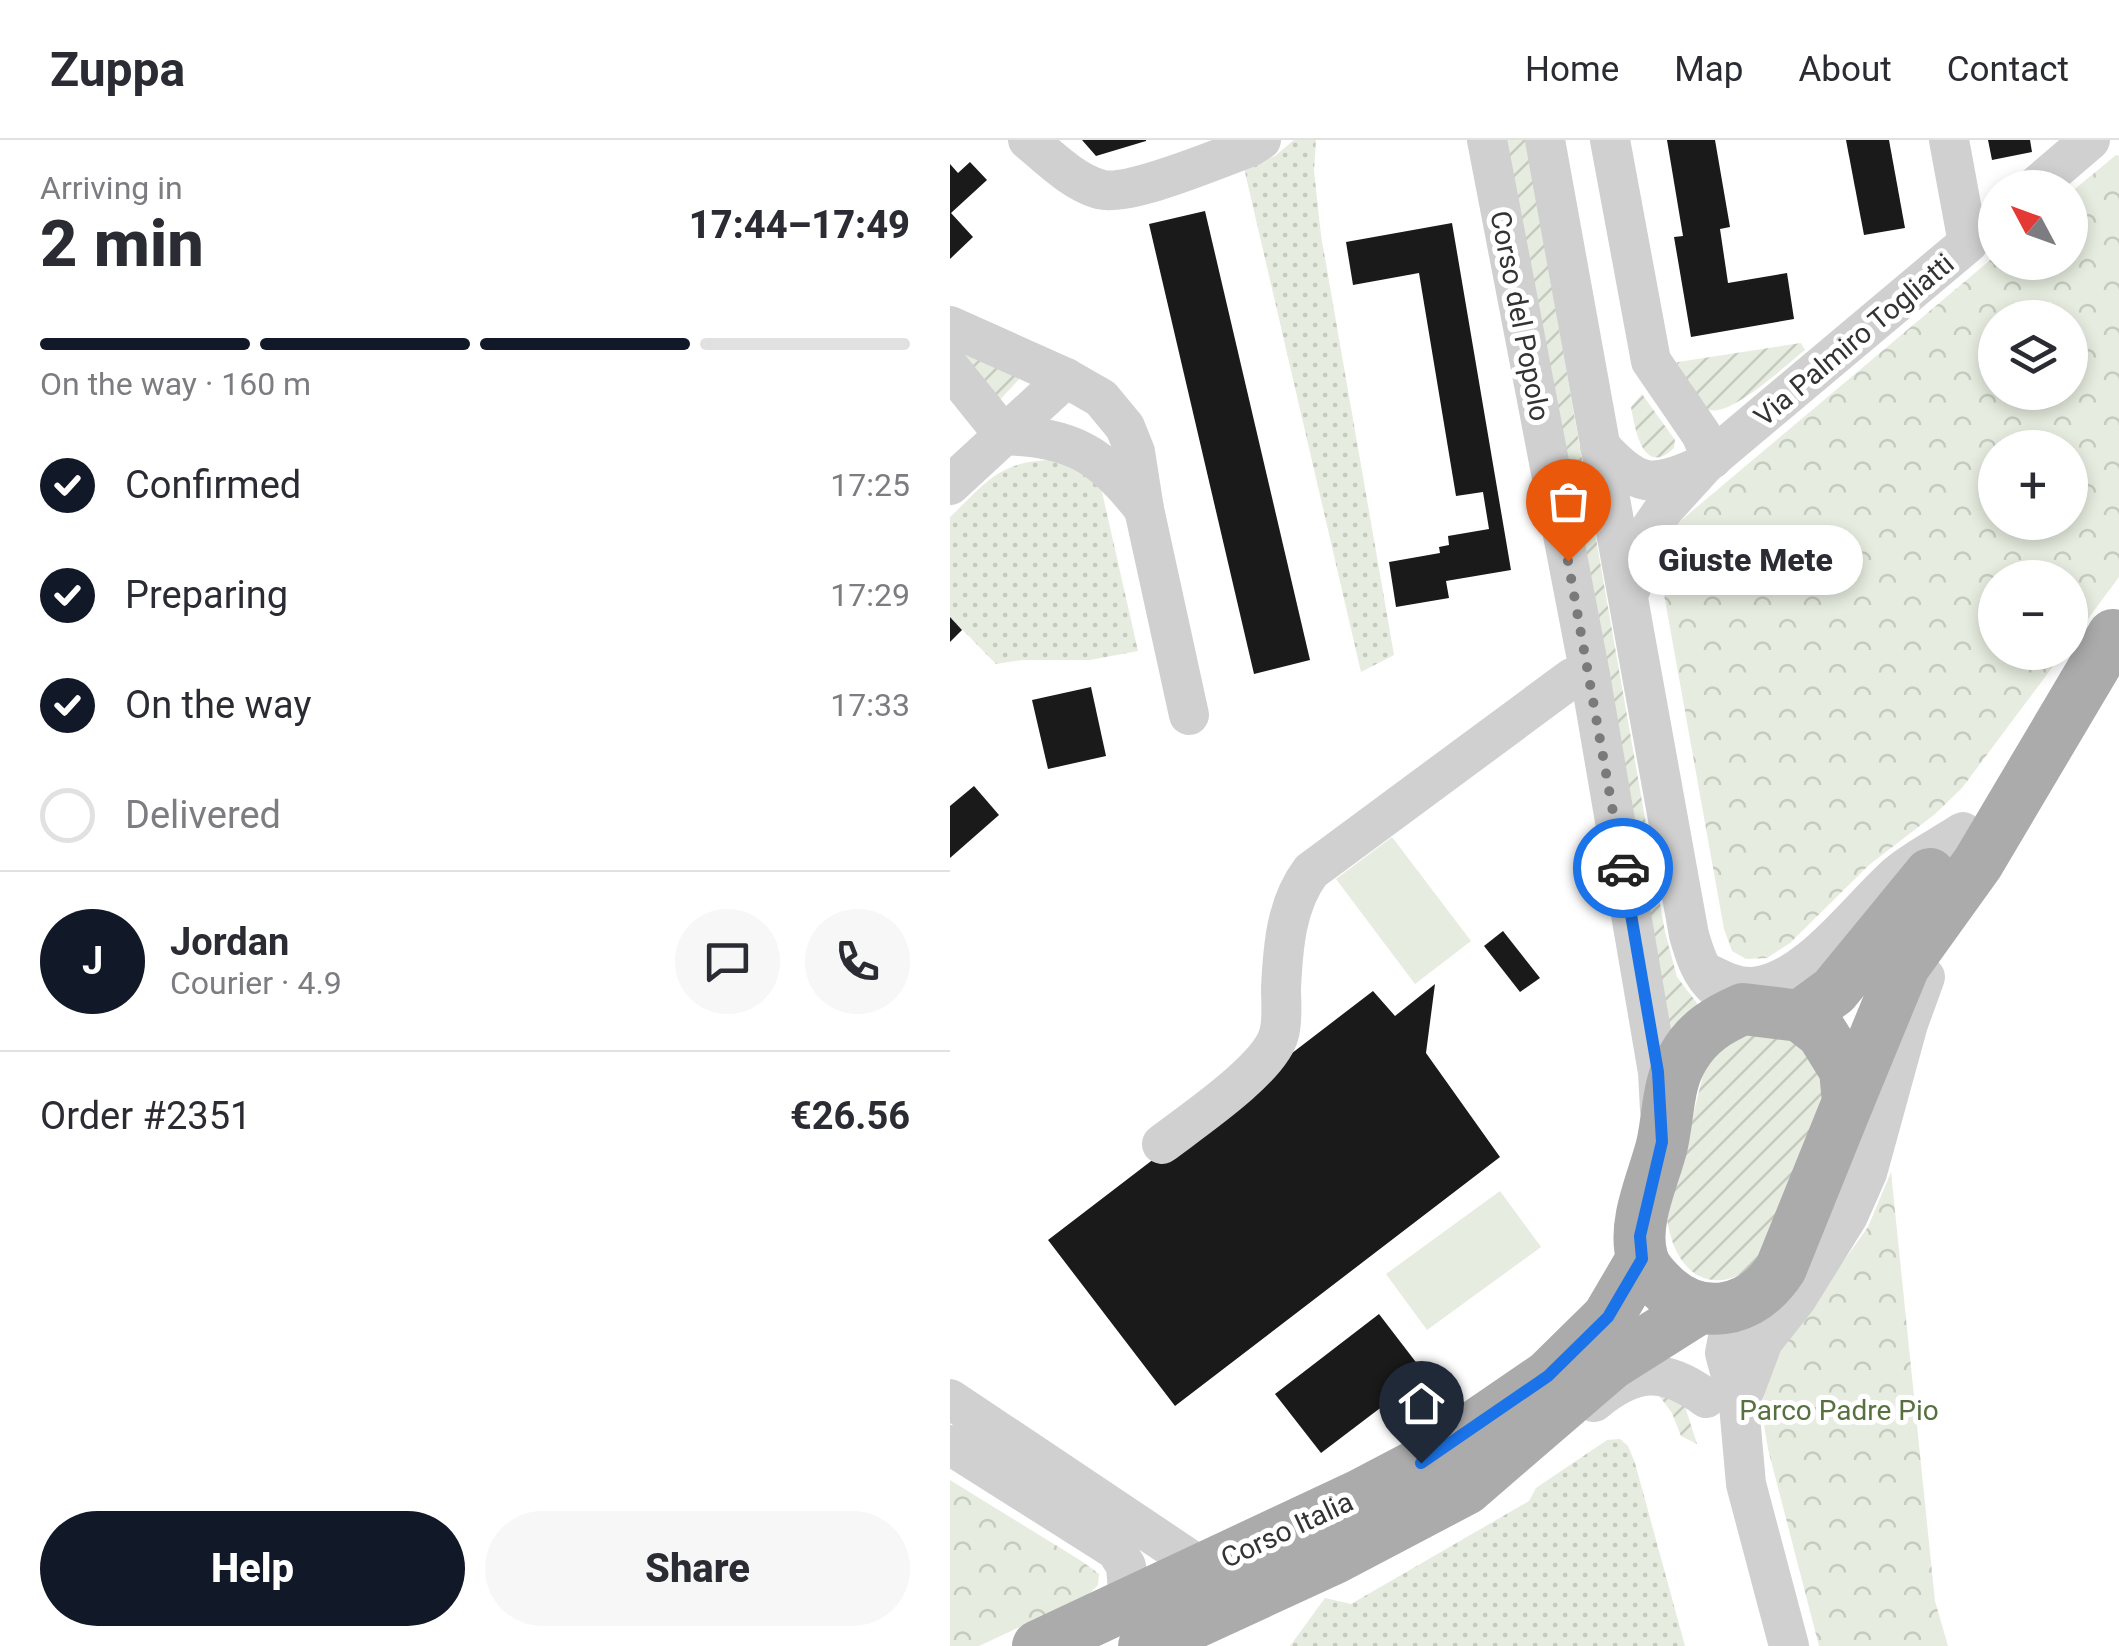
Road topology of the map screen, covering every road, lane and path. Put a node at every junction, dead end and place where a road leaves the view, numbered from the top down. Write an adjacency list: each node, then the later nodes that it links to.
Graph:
1 (1028, 140): 2 (street)
2 (1261, 140)
3 (1487, 140): 21 (street, Corso del Popolo)
4 (1544, 140): 15 (street, Corso del Popolo)
5 (1610, 140): 16 (street)
6 (1949, 140): 9 (street, Via Palmiro Togliatti)
7 (2090, 140): 8 (street)
8 (2055, 170)
9 (1978, 221)
10 (1978, 235): 16 (street, Via Palmiro Togliatti)
11 (950, 326): 13 (street)
12 (950, 368): 14 (street)
13 (1066, 378): 14 (street); 18 (street)
14 (1004, 436): 17 (street); 18 (street)
15 (1600, 446): 16 (street); 19 (street, Corso del Popolo)
16 (1708, 461): 19 (street)
17 (950, 485)
18 (1144, 509): 22 (street)
19 (1628, 602): 24 (street, Corso del Popolo)
20 (2116, 631): 23 (main road)
21 (1590, 675): 28 (street, Corso del Popolo); 29 (street)
22 (1188, 715)
23 (1971, 848): 24 (street); 26 (main road); 27 (main road); 32 (street)
24 (1699, 968): 25 (street)
25 (1743, 1009): 26 (main road); 28 (main road)
26 (1800, 1016): 27 (main road)
27 (1848, 1102): 30 (main road)
28 (1662, 1142): 30 (main road)
29 (1162, 1144)
30 (1685, 1297): 32 (street); 32 (street); 34 (main road, Corso Italia); 35 (main road, Corso Italia)
31 (950, 1399): 35 (street)
32 (1723, 1401): 34 (street); 38 (street)
33 (950, 1445): 36 (street)
34 (1466, 1489): 36 (main road, Corso Italia)
35 (1204, 1569): 36 (main road, Corso Italia)
36 (1137, 1625): 37 (main road, Corso Italia)
37 (1038, 1646)
38 (1789, 1646)

